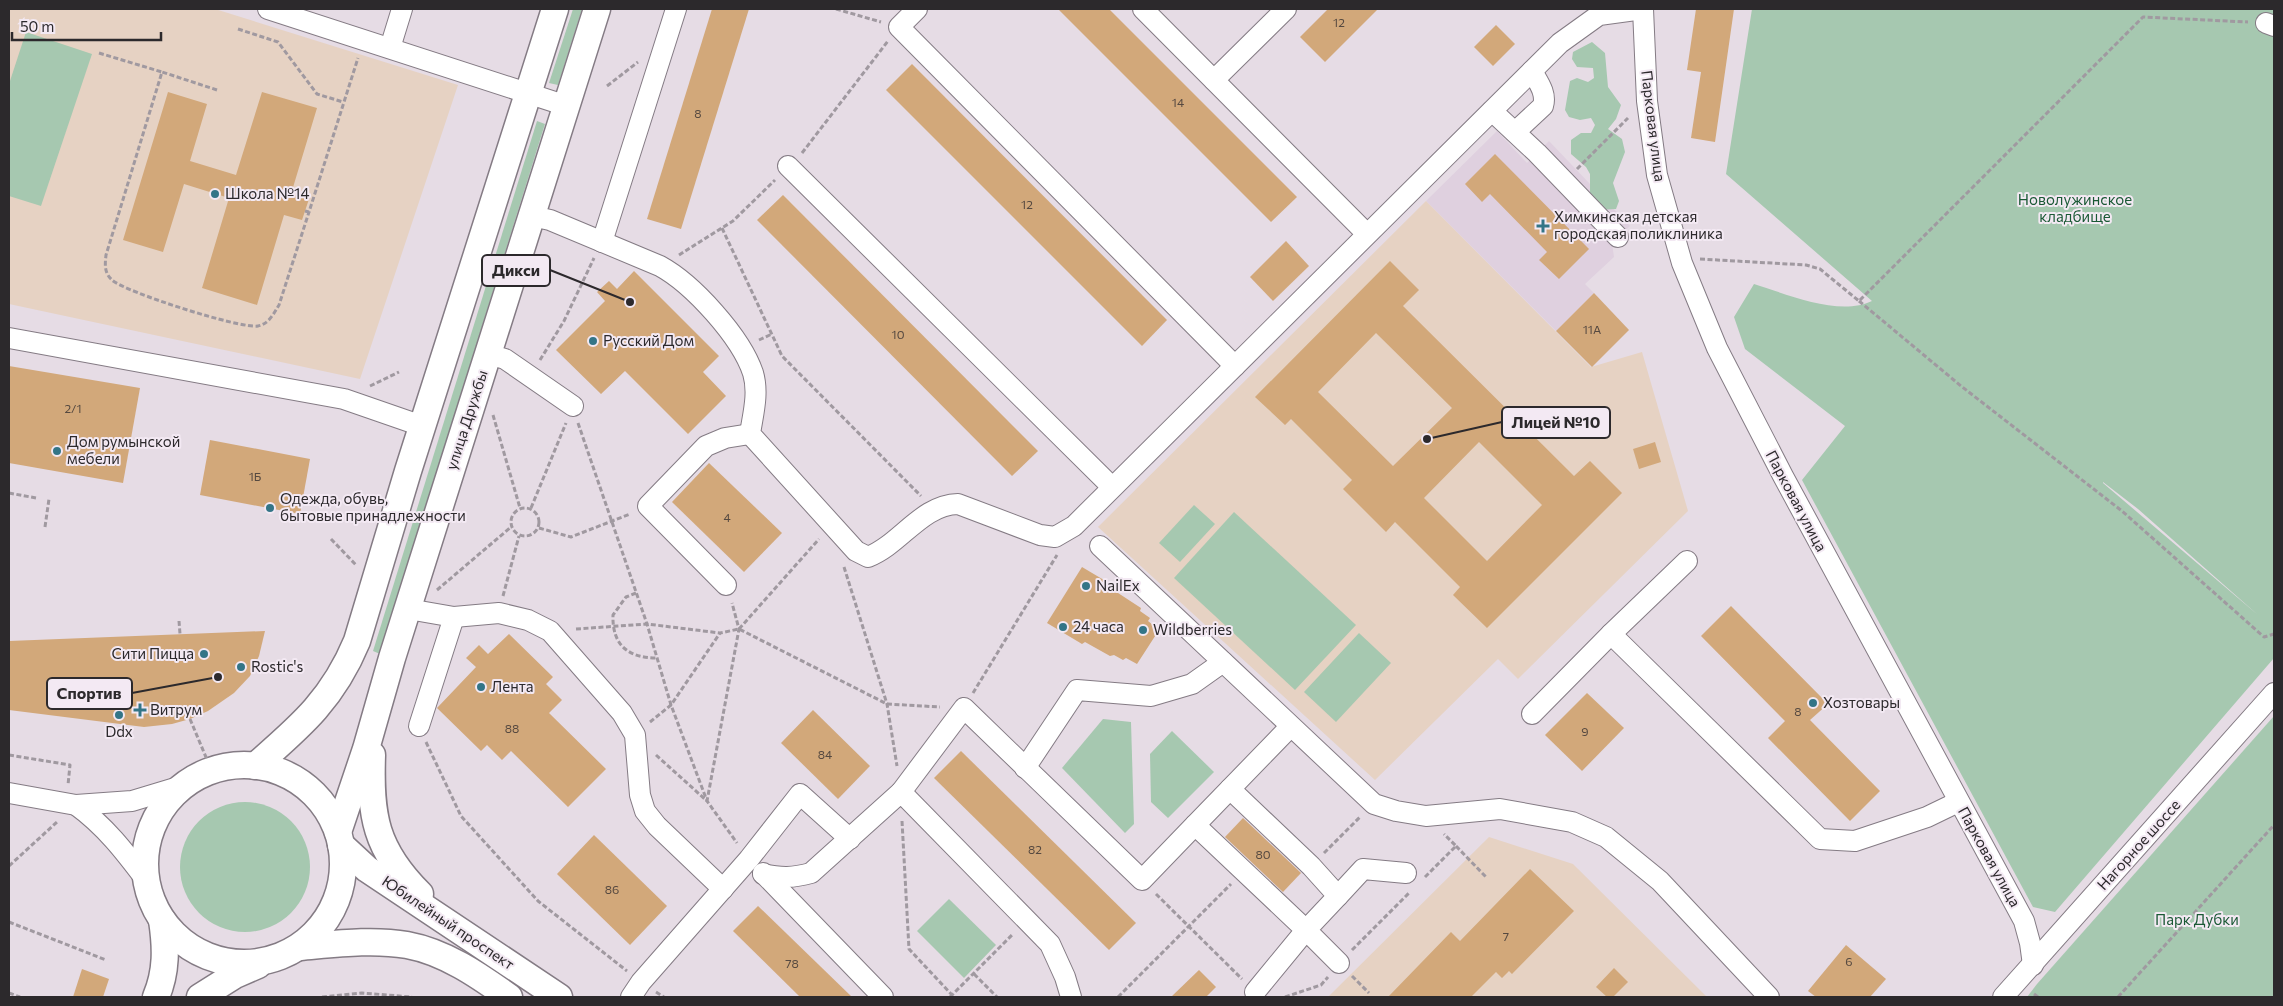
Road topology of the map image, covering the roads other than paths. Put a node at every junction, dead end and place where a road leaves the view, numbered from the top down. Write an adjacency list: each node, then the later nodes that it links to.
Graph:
1 (268, 9): 10 (street)
2 (402, 9): 10 (street)
3 (555, 9): 13 (main road)
4 (597, 9): 14 (main road, улица Дружбы)
5 (676, 9): 21 (street)
6 (917, 9): 24 (street)
7 (1143, 9): 12 (street)
8 (1286, 9): 12 (street)
9 (1643, 9): 11 (street); 47 (street, Парковая улица)
10 (390, 48): 13 (street)
11 (1532, 70): 15 (street); 16 (street)
12 (1214, 80): 19 (street)
13 (528, 94): 14 (street); 26 (main road)
14 (567, 106): 18 (main road, улица Дружбы)
15 (1492, 111): 16 (street); 19 (street)
16 (1515, 132): 20 (street)
17 (788, 166): 28 (street)
18 (532, 216): 21 (street); 23 (main road, улица Дружбы)
19 (1367, 234): 24 (street)
20 (1618, 237)
21 (602, 242): 27 (street)
22 (9, 338): 26 (street)
23 (488, 354): 25 (street); 32 (main road, улица Дружбы)
24 (1235, 366): 28 (street)
25 (573, 406)
26 (422, 426): 41 (main road)
27 (750, 434): 28 (street); 31 (street)
28 (1112, 487)
29 (1100, 546): 35 (street)
30 (1687, 560): 34 (street)
31 (726, 584)
32 (408, 609): 33 (street); 38 (main road, улица Дружбы)
33 (454, 617): 39 (street); 56 (street)
34 (1612, 634): 37 (street); 47 (street)
35 (1223, 662): 40 (street); 42 (street)
36 (2274, 694): 64 (street, Нагорное шоссе)
37 (1532, 714)
38 (374, 723): 50 (main road, улица Дружбы); 59 (main road)
39 (419, 726)
40 (1290, 727): 44 (street); 73 (street)
41 (255, 766): 43 (main road); 50 (main road)
42 (1025, 768): 45 (street); 49 (street)
43 (185, 785): 48 (street); 54 (main road)
44 (1230, 789): 49 (street); 57 (street)
45 (901, 792): 51 (street); 72 (street)
46 (9, 793): 48 (street)
47 (1958, 802): 64 (street, Парковая улица)
48 (69, 804): 54 (street)
49 (1195, 825): 60 (street)
50 (339, 838): 59 (main road, Юбилейный проспект); 61 (main road)
51 (850, 839): 52 (street); 53 (street)
52 (749, 859): 53 (street); 56 (street)
53 (763, 874): 71 (street)
54 (146, 880): 58 (main road)
55 (1413, 882): 57 (street)
56 (723, 889): 65 (street)
57 (1338, 896): 60 (street)
58 (162, 920): 62 (main road); 67 (main road)
59 (448, 923): 70 (main road, Юбилейный проспект)
60 (1306, 930): 63 (street); 66 (street)
61 (300, 946): 62 (main road); 69 (main road, Юбилейный проспект)
62 (267, 961): 68 (main road)
63 (1339, 963)
64 (2033, 965): 74 (street, Нагорное шоссе)
65 (636, 990)
66 (1255, 996)
67 (156, 997)
68 (200, 997)
69 (509, 997)
70 (559, 997)
71 (883, 997)
72 (1071, 997)
73 (1769, 997)
74 (2003, 997)

